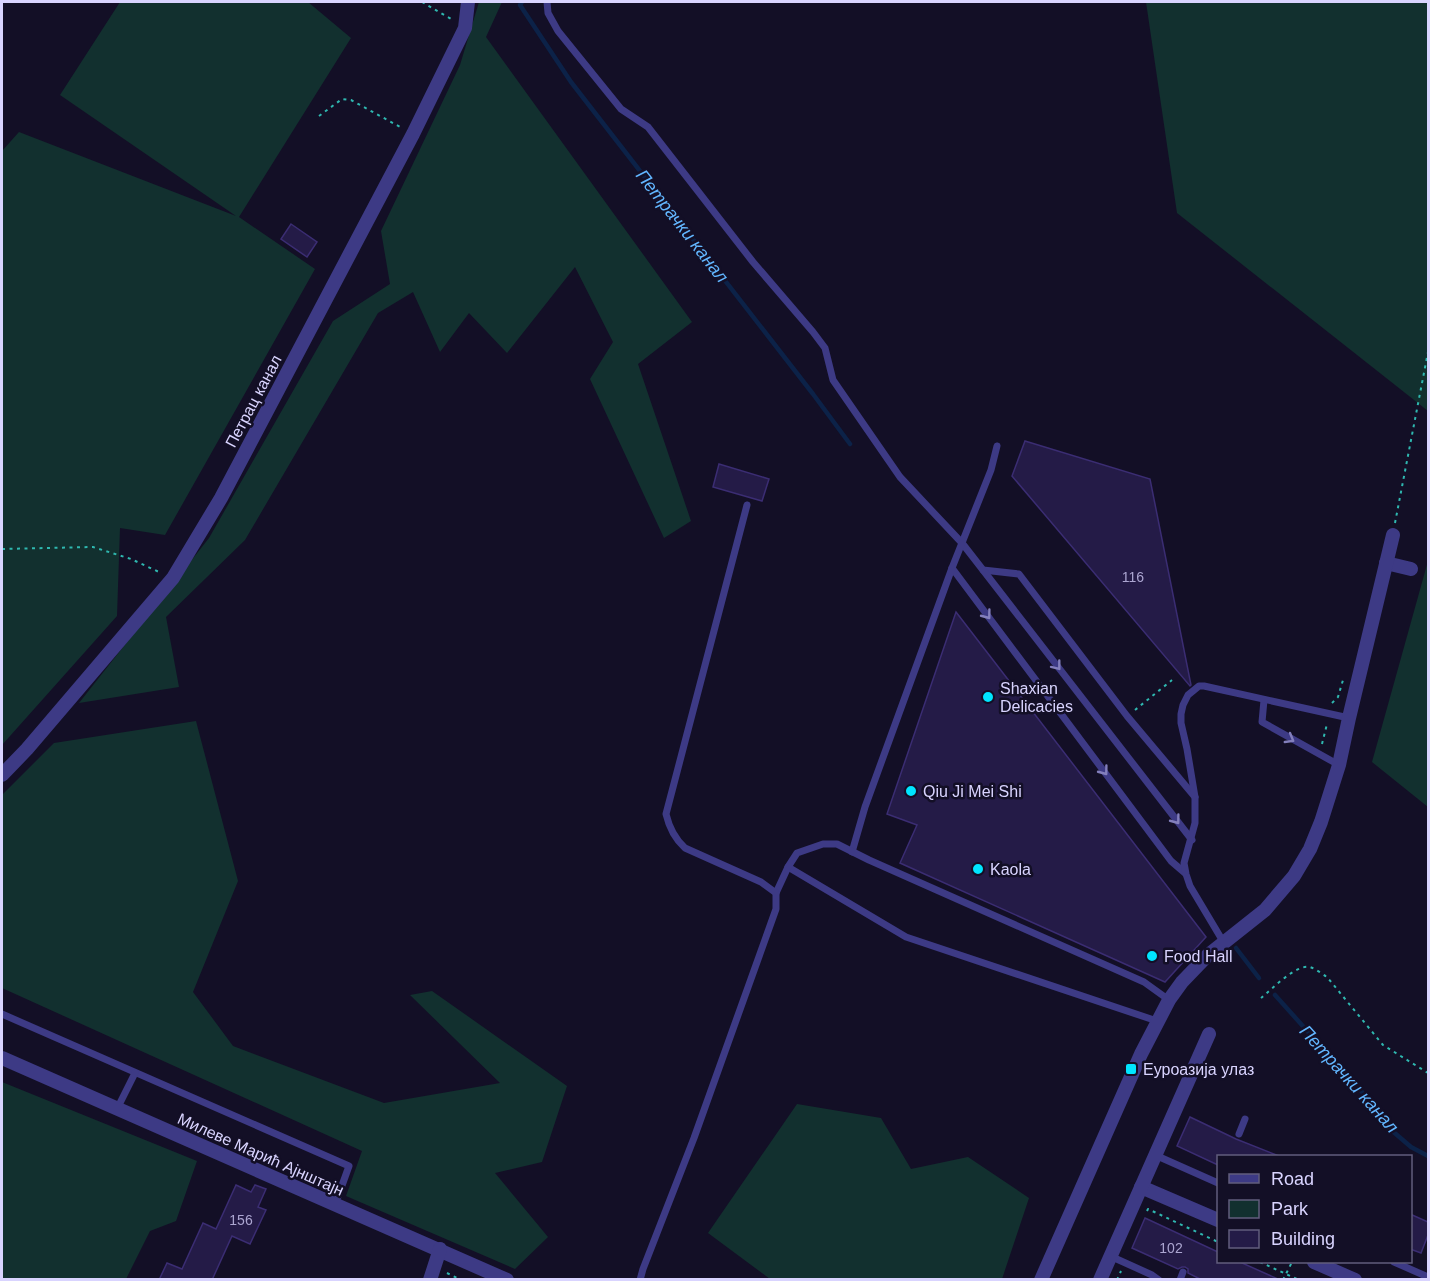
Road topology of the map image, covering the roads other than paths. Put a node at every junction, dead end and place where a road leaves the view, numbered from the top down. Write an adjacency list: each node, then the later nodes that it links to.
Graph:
1 (468, 2): 14 (street, Петрац канал)
2 (547, 2): 6 (lane)
3 (996, 446): 6 (lane)
4 (747, 505): 20 (lane)
5 (1393, 535): 7 (street)
6 (962, 543): 8 (lane); 10 (lane)
7 (1386, 563): 9 (street); 12 (street)
8 (952, 568): 17 (lane); 19 (lane, one-way to 19)
9 (1411, 569)
10 (983, 570): 15 (lane); 16 (lane, one-way to 16)
11 (1264, 700): 12 (lane); 13 (lane, one-way to 13); 15 (lane)
12 (1348, 718): 13 (street)
13 (1339, 765): 21 (street)
14 (2, 775)
15 (1195, 797): 16 (lane)
16 (1192, 840): 19 (lane)
17 (852, 852): 18 (lane); 22 (lane)
18 (788, 867): 20 (lane); 24 (lane)
19 (1186, 874): 21 (lane)
20 (776, 893): 43 (lane)
21 (1224, 944): 22 (street)
22 (1169, 1000): 24 (street)
23 (2, 1014): 27 (lane)
24 (1157, 1021): 44 (street)
25 (1209, 1034): 31 (street)
26 (2, 1058): 28 (street, Милеве Марић Ајнштајн)
27 (135, 1073): 28 (lane); 34 (lane)
28 (117, 1109): 34 (street, Милеве Марић Ајнштајн)
29 (1245, 1119): 30 (lane)
30 (1239, 1134)
31 (1155, 1155): 32 (lane); 33 (street)
32 (1217, 1183)
33 (1141, 1187): 35 (street); 37 (street)
34 (335, 1205): 36 (street, Милеве Марић Ајнштајн)
35 (1217, 1220)
36 (440, 1249): 41 (street); 42 (street, Милеве Марић Ајнштајн)
37 (1110, 1257): 45 (street); 46 (lane)
38 (1316, 1263): 47 (street)
39 (1396, 1263): 40 (lane)
40 (1428, 1277)
41 (430, 1280)
42 (507, 1280)
43 (640, 1280)
44 (1041, 1280)
45 (1100, 1280)
46 (1159, 1280)
47 (1355, 1280)

